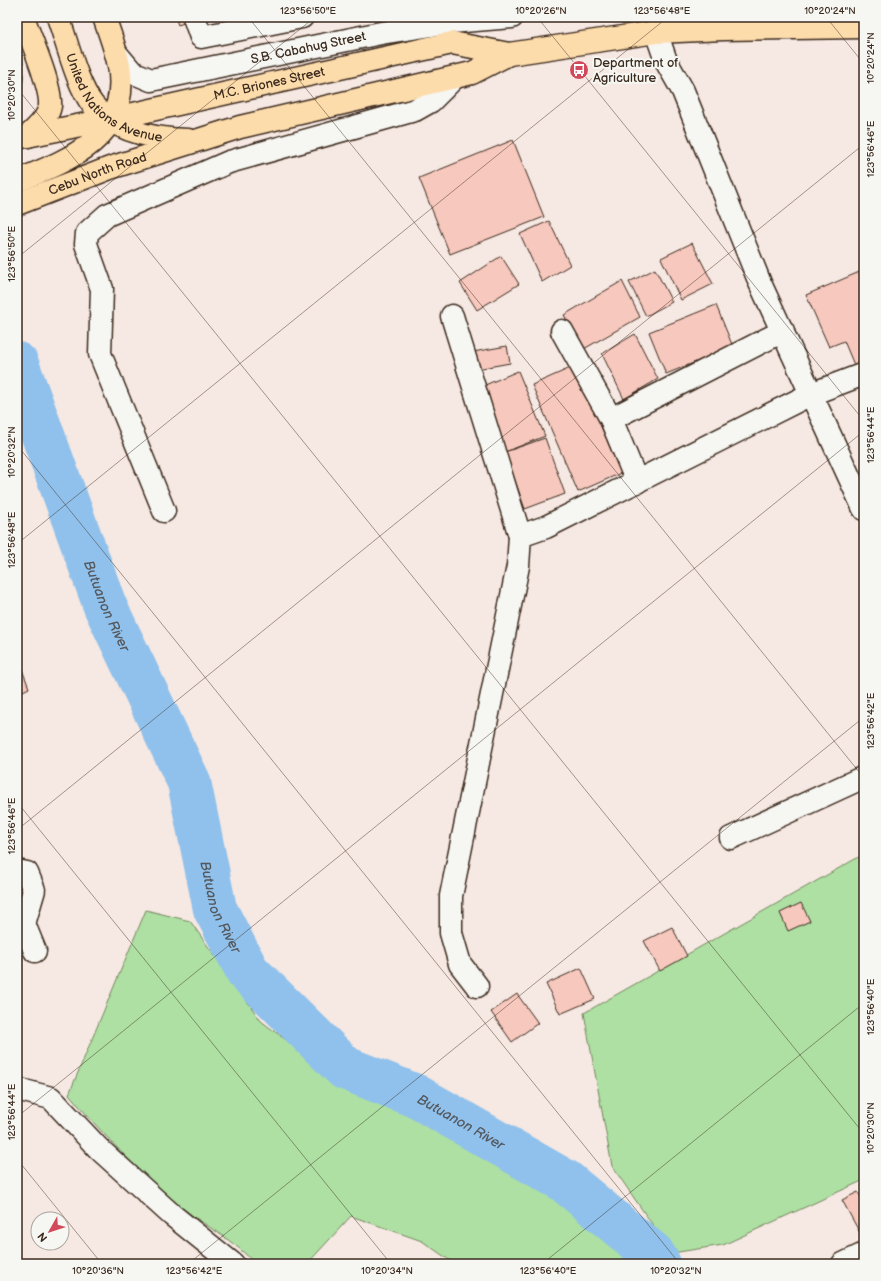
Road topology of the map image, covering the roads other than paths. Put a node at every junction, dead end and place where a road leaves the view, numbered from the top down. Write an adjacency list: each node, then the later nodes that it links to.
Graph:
1 (23, 17): 16 (main road)
2 (58, 17): 15 (main road, United Nations Avenue)
3 (104, 17): 12 (main road)
4 (194, 17): 9 (street)
5 (302, 17): 7 (street)
6 (512, 17): 8 (street, S.B. Cabahug Street)
7 (248, 22): 9 (street)
8 (416, 23): 12 (street, S.B. Cabahug Street)
9 (223, 24)
10 (864, 27): 11 (main road, M.C. Briones Street)
11 (656, 32): 13 (main road, M.C. Briones Street); 22 (street)
12 (116, 52): 15 (main road)
13 (509, 54): 14 (main road, M.C. Briones Street); 15 (main road, M.C. Briones Street)
14 (454, 78): 17 (main road, M.C. Briones Street); 28 (street)
15 (111, 120): 16 (main road, M.C. Briones Street); 17 (main road, United Nations Avenue); 18 (main road)
16 (23, 137)
17 (201, 139): 19 (main road, Cebu North Road)
18 (17, 181)
19 (17, 204)
20 (452, 316): 29 (street)
21 (562, 330): 25 (street)
22 (783, 331): 24 (street); 25 (street)
23 (864, 374): 24 (street)
24 (811, 394): 26 (street); 27 (street)
25 (611, 419): 26 (street)
26 (637, 482): 29 (street)
27 (864, 509)
28 (164, 511)
29 (520, 536): 35 (street)
30 (864, 777): 31 (street)
31 (732, 838)
32 (17, 870): 33 (street)
33 (21, 922): 34 (street)
34 (35, 951)
35 (477, 986)
36 (17, 1089): 38 (street)
37 (864, 1254): 39 (street)
38 (232, 1264)
39 (843, 1264)

